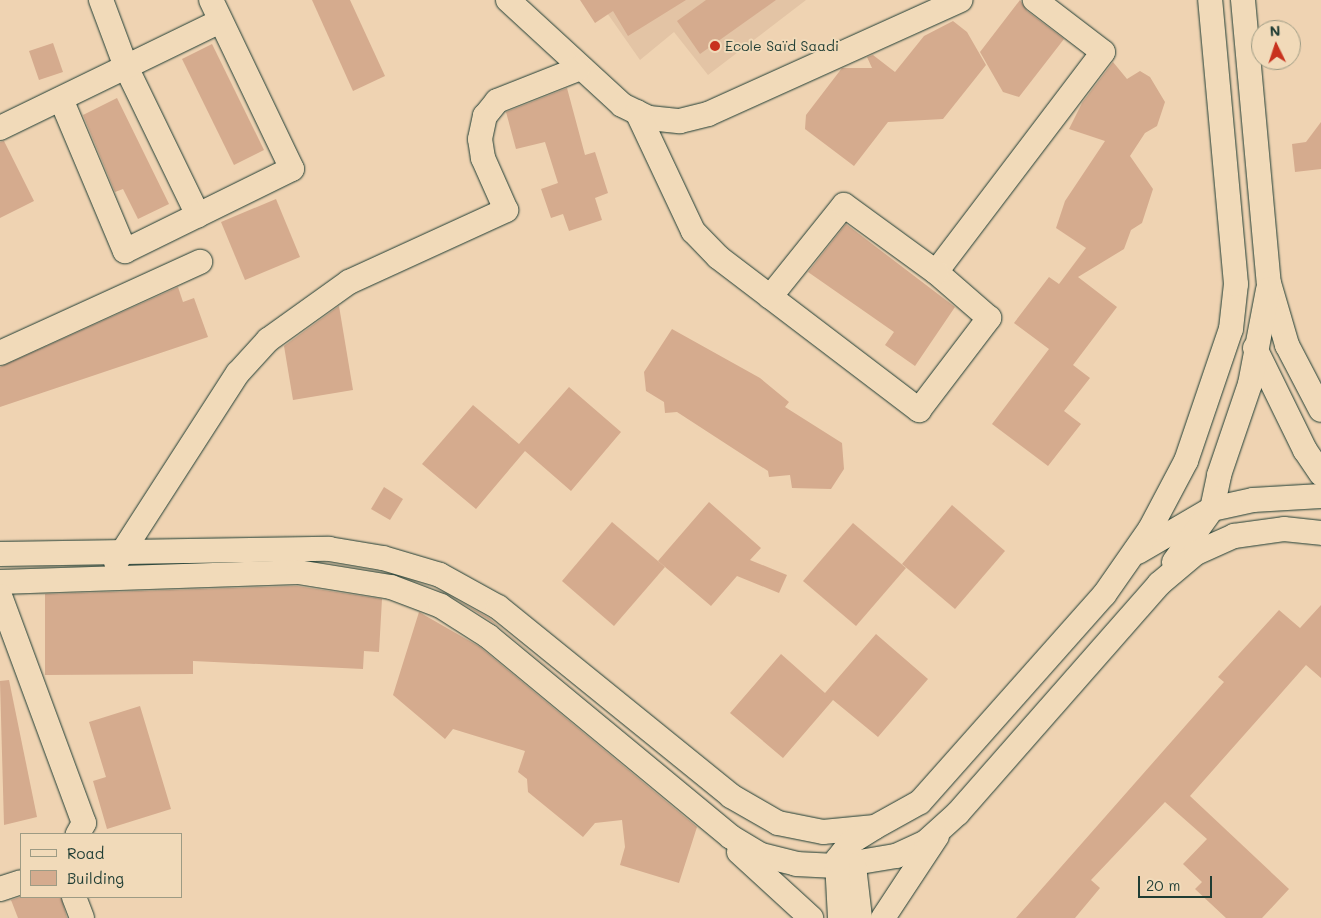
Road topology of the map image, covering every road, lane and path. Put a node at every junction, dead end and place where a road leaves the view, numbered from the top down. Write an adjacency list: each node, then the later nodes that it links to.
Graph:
1 (101, 0): 8 (street)
2 (508, 0): 9 (street)
3 (960, 0): 11 (street)
4 (1034, 0): 15 (street)
5 (1210, 0): 17 (street)
6 (1242, 0): 16 (street)
7 (216, 10): 8 (street); 13 (street)
8 (126, 67): 10 (street); 13 (street)
9 (578, 69): 11 (street); 26 (street)
10 (61, 99): 12 (street); 13 (street)
11 (637, 112): 18 (street)
12 (0, 128)
13 (198, 215)
14 (200, 262): 20 (street)
15 (936, 272): 18 (street); 18 (street)
16 (1269, 283): 19 (street); 21 (street)
17 (1236, 284): 19 (street); 28 (street)
18 (770, 297)
19 (1256, 352): 22 (street); 24 (street)
20 (0, 353)
21 (1321, 410)
22 (1321, 474)
23 (1321, 496): 24 (street)
24 (1212, 509): 28 (street); 31 (street)
25 (1321, 533): 31 (street)
26 (121, 552): 27 (street); 29 (street); 35 (street)
27 (0, 554)
28 (1132, 555): 33 (street)
29 (106, 578): 30 (street); 37 (street)
30 (0, 582)
31 (1159, 584): 34 (street)
32 (0, 596): 36 (street)
33 (875, 827): 35 (street); 38 (street)
34 (942, 827): 38 (street); 46 (street)
35 (823, 832): 38 (street)
36 (79, 833)
37 (731, 837): 38 (street); 43 (street)
38 (845, 860): 44 (street); 45 (street)
39 (20, 882): 40 (street)
40 (0, 889)
41 (74, 898): 42 (street)
42 (82, 918)
43 (811, 918)
44 (840, 918)
45 (860, 918)
46 (884, 918)

